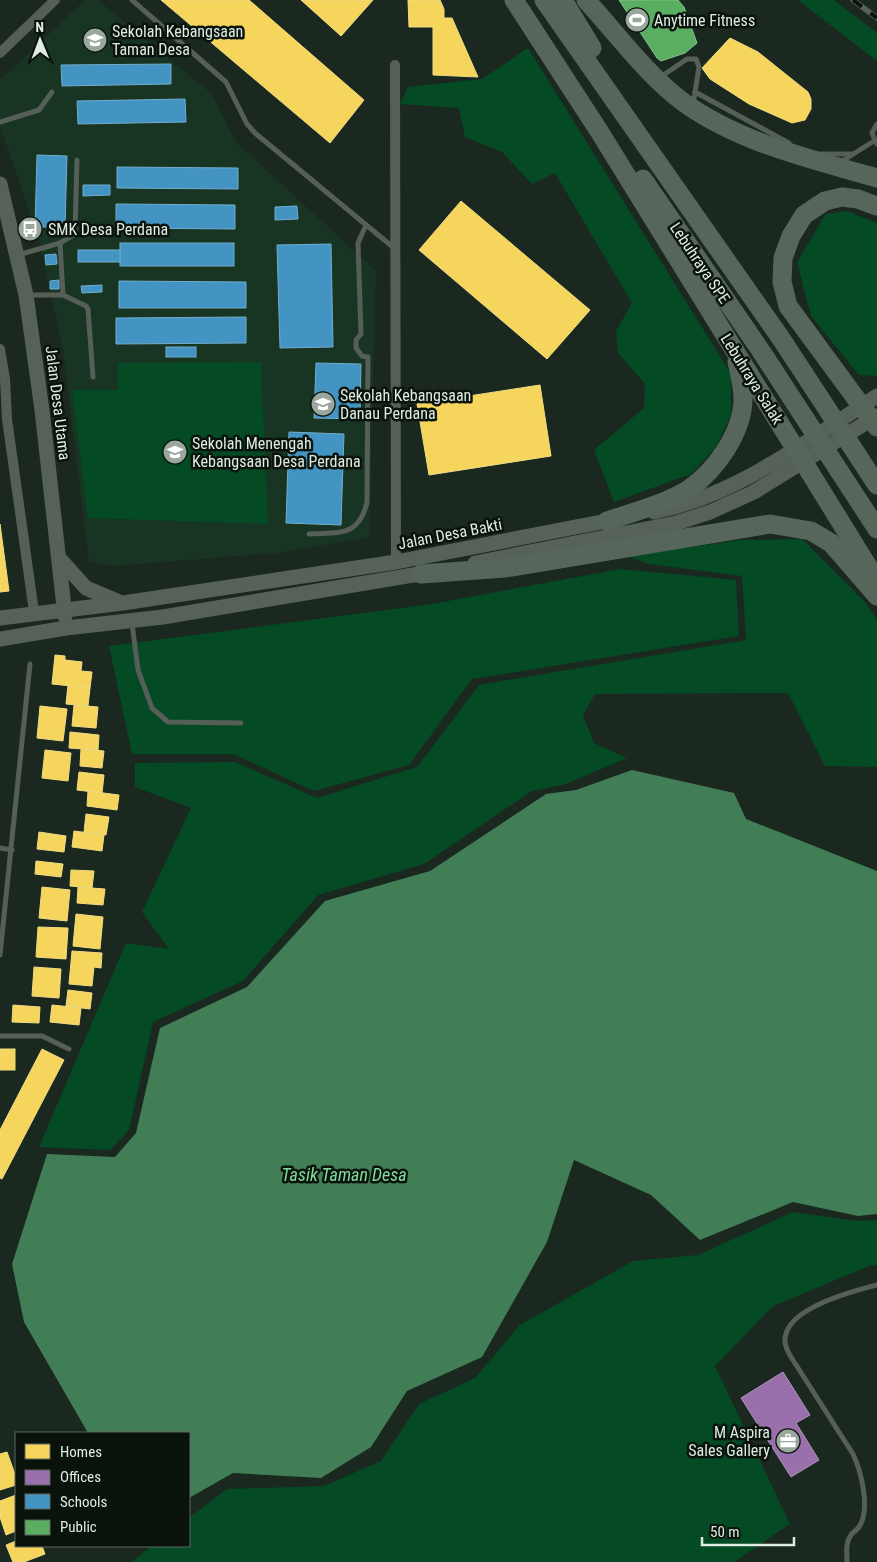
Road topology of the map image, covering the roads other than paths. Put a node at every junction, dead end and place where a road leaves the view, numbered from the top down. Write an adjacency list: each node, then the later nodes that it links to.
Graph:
1 (55, 0): 8 (street)
2 (132, 0): 24 (lane)
3 (514, 0): 30 (highway, Lebuhraya Salak)
4 (520, 0): 39 (highway, Lebuhraya SPE)
5 (544, 0): 37 (highway, Lebuhraya SPE)
6 (563, 0): 36 (highway)
7 (586, 0): 10 (highway)
8 (0, 53)
9 (395, 65): 26 (street)
10 (657, 80): 12 (highway); 12 (lane)
11 (52, 92): 13 (lane)
12 (694, 100): 16 (lane); 20 (highway)
13 (0, 122)
14 (877, 124): 15 (lane)
15 (875, 142): 18 (lane)
16 (793, 144)
17 (811, 150): 18 (lane)
18 (852, 154): 20 (lane)
19 (77, 160): 25 (lane)
20 (834, 166): 21 (highway)
21 (877, 178)
22 (0, 184): 27 (street, Jalan Desa Utama)
23 (877, 206): 35 (highway)
24 (366, 225): 26 (lane); 40 (lane)
25 (60, 243): 27 (lane); 29 (lane)
26 (395, 249): 42 (street)
27 (18, 255): 28 (street, Jalan Desa Utama)
28 (26, 295): 29 (lane); 41 (street, Jalan Desa Utama)
29 (63, 295): 32 (lane)
30 (732, 348): 38 (highway); 44 (highway, Lebuhraya Salak)
31 (0, 349): 48 (street)
32 (93, 377)
33 (877, 396): 38 (street, Jalan Desa Bakti)
34 (877, 416): 43 (street, Jalan Desa Bakti)
35 (877, 427)
36 (877, 478)
37 (877, 485)
38 (607, 521): 42 (street, Jalan Desa Bakti)
39 (877, 529)
40 (310, 534)
41 (59, 558): 46 (street); 47 (street, Jalan Desa Utama)
42 (396, 562): 46 (street, Jalan Desa Bakti)
43 (421, 574): 45 (highway); 50 (street, Jalan Desa Bakti)
44 (877, 581)
45 (877, 596)
46 (123, 603): 47 (street, Jalan Desa Bakti)
47 (65, 608): 48 (street, Jalan Desa Bakti); 51 (street, Jalan Desa Utama)
48 (34, 612): 49 (street, Jalan Desa Bakti)
49 (0, 618)
50 (132, 620): 51 (street, Jalan Desa Bakti); 54 (lane)
51 (66, 628): 52 (street, Jalan Desa Bakti)
52 (0, 639)
53 (30, 664): 56 (lane)
54 (241, 723)
55 (0, 848): 56 (lane)
56 (12, 850): 57 (lane)
57 (0, 955)
58 (0, 1036): 59 (lane)
59 (68, 1049)
60 (877, 1285): 61 (lane)
61 (847, 1562)

